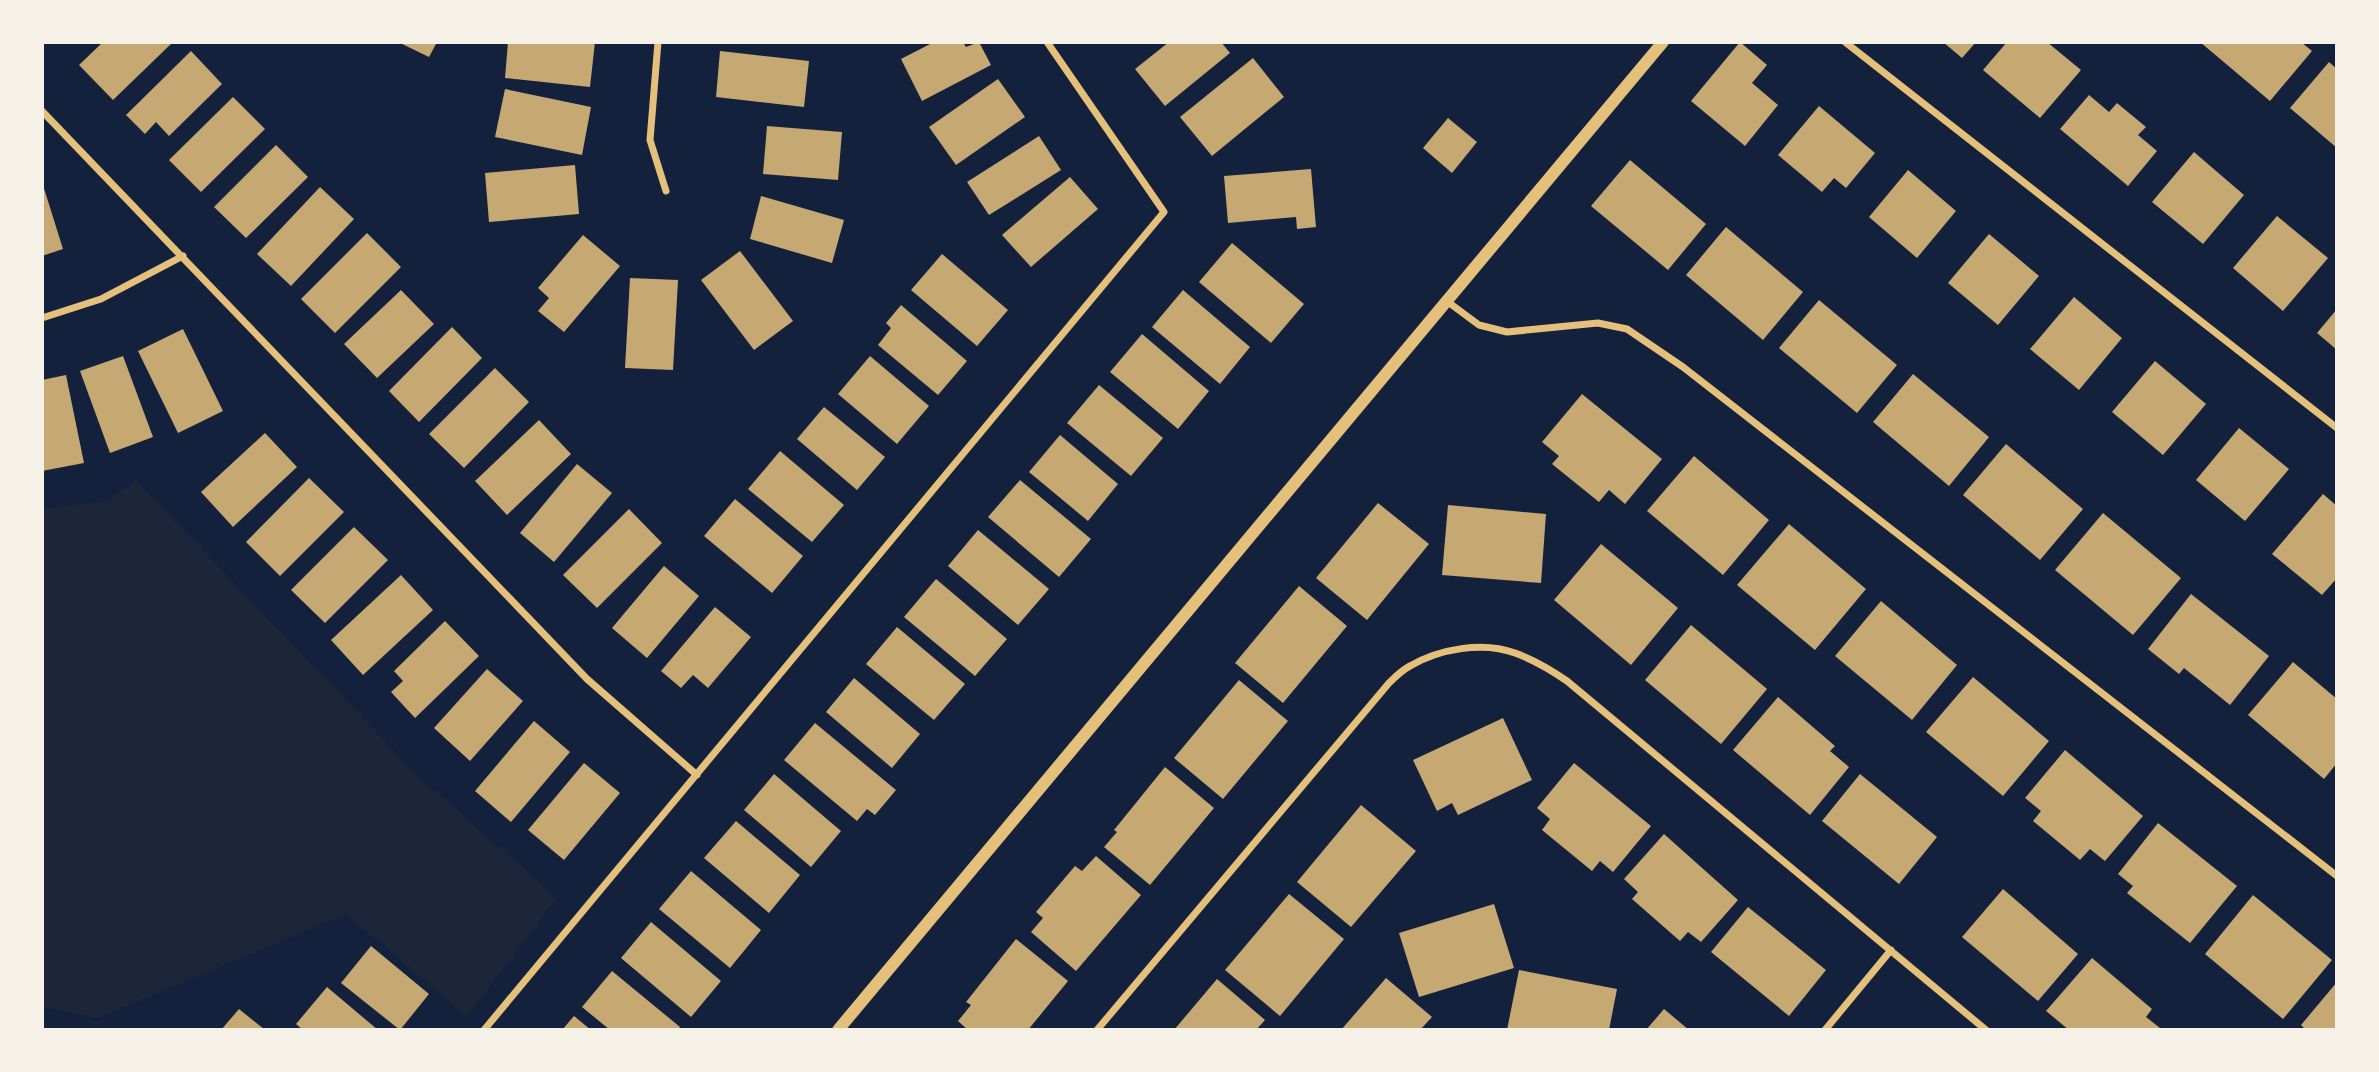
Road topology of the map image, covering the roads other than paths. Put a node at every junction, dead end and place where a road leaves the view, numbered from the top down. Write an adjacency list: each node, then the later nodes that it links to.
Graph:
1 (658, 42): 6 (street)
2 (1047, 42): 11 (street)
3 (1663, 42): 8 (street)
4 (1845, 42): 10 (street)
5 (42, 111): 7 (street)
6 (666, 191)
7 (183, 256): 9 (street); 11 (street)
8 (1448, 302): 12 (street); 15 (street)
9 (42, 318)
10 (2337, 428)
11 (697, 775): 14 (street)
12 (2337, 876)
13 (1891, 950): 16 (street); 17 (street); 18 (street)
14 (484, 1030)
15 (838, 1030)
16 (1097, 1030)
17 (1825, 1030)
18 (1986, 1030)

